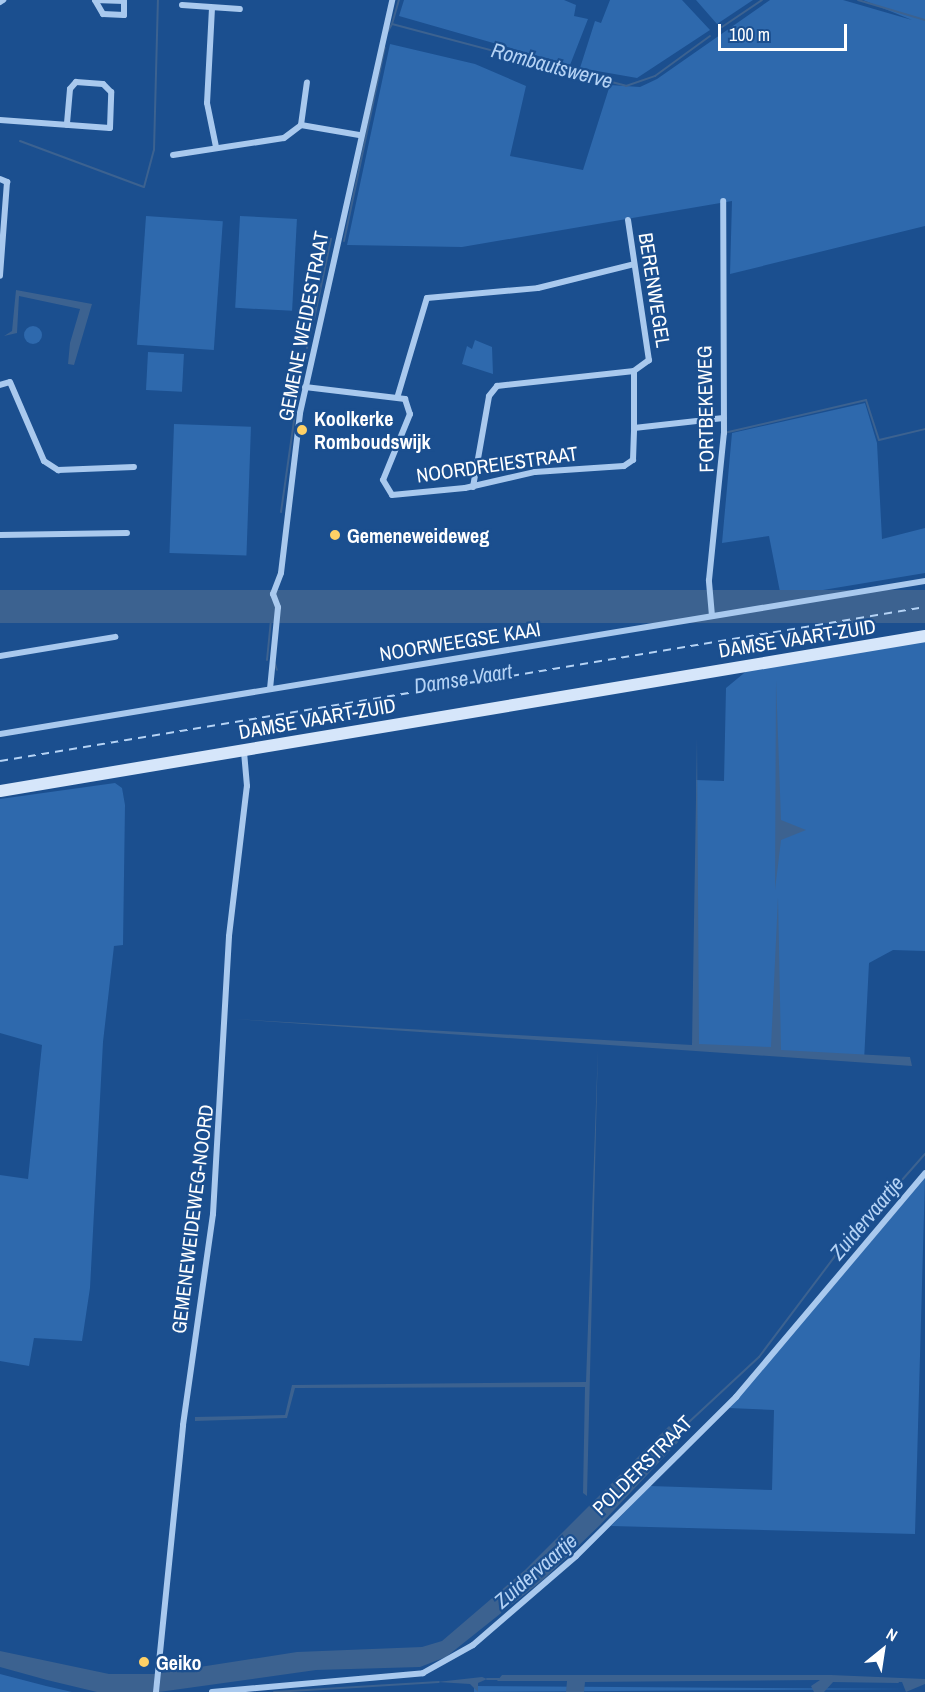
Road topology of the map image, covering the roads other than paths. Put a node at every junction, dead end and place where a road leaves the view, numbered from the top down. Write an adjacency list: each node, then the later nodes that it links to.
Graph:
1 (95, 0): 1 (street)
2 (392, 0): 10 (street, GEMENE WEIDESTRAAT)
3 (182, 5): 4 (street)
4 (212, 8): 5 (street); 11 (street)
5 (240, 9)
6 (307, 81): 9 (street)
7 (0, 120): 8 (street)
8 (67, 125): 8 (street)
9 (302, 125): 10 (street); 11 (street)
10 (359, 135): 20 (street, GEMENE WEIDESTRAAT)
11 (216, 147): 12 (street)
12 (173, 155)
13 (0, 179): 17 (street)
14 (723, 201): 22 (street, FORTBEKEWEG)
15 (628, 220): 16 (street, BERENWEGEL)
16 (634, 264): 18 (street, BERENWEGEL); 21 (street)
17 (0, 276)
18 (634, 371): 23 (street, BERENWEGEL); 25 (street)
19 (0, 385): 24 (street)
20 (305, 387): 21 (street); 33 (street, GEMENE WEIDESTRAAT)
21 (398, 395): 25 (street, NOORDREIESTRAAT)
22 (723, 417): 23 (street); 29 (street, FORTBEKEWEG)
23 (634, 428): 25 (street, NOORDREIESTRAAT)
24 (134, 467)
25 (472, 487)
26 (127, 533): 27 (street)
27 (0, 535)
28 (925, 581): 29 (street, NOORWEEGSE KAAI)
29 (712, 616): 33 (street, NOORWEEGSE KAAI)
30 (925, 636): 35 (street, DAMSE VAART-ZUID)
31 (115, 637): 32 (street)
32 (0, 656)
33 (270, 689): 34 (street, NOORWEEGSE KAAI)
34 (0, 734)
35 (244, 750): 36 (street, DAMSE VAART-ZUID); 38 (street, GEMENEWEIDEWEG-NOORD)
36 (0, 791)
37 (925, 1173): 39 (street, POLDERSTRAAT)
38 (156, 1692)
39 (212, 1692)

